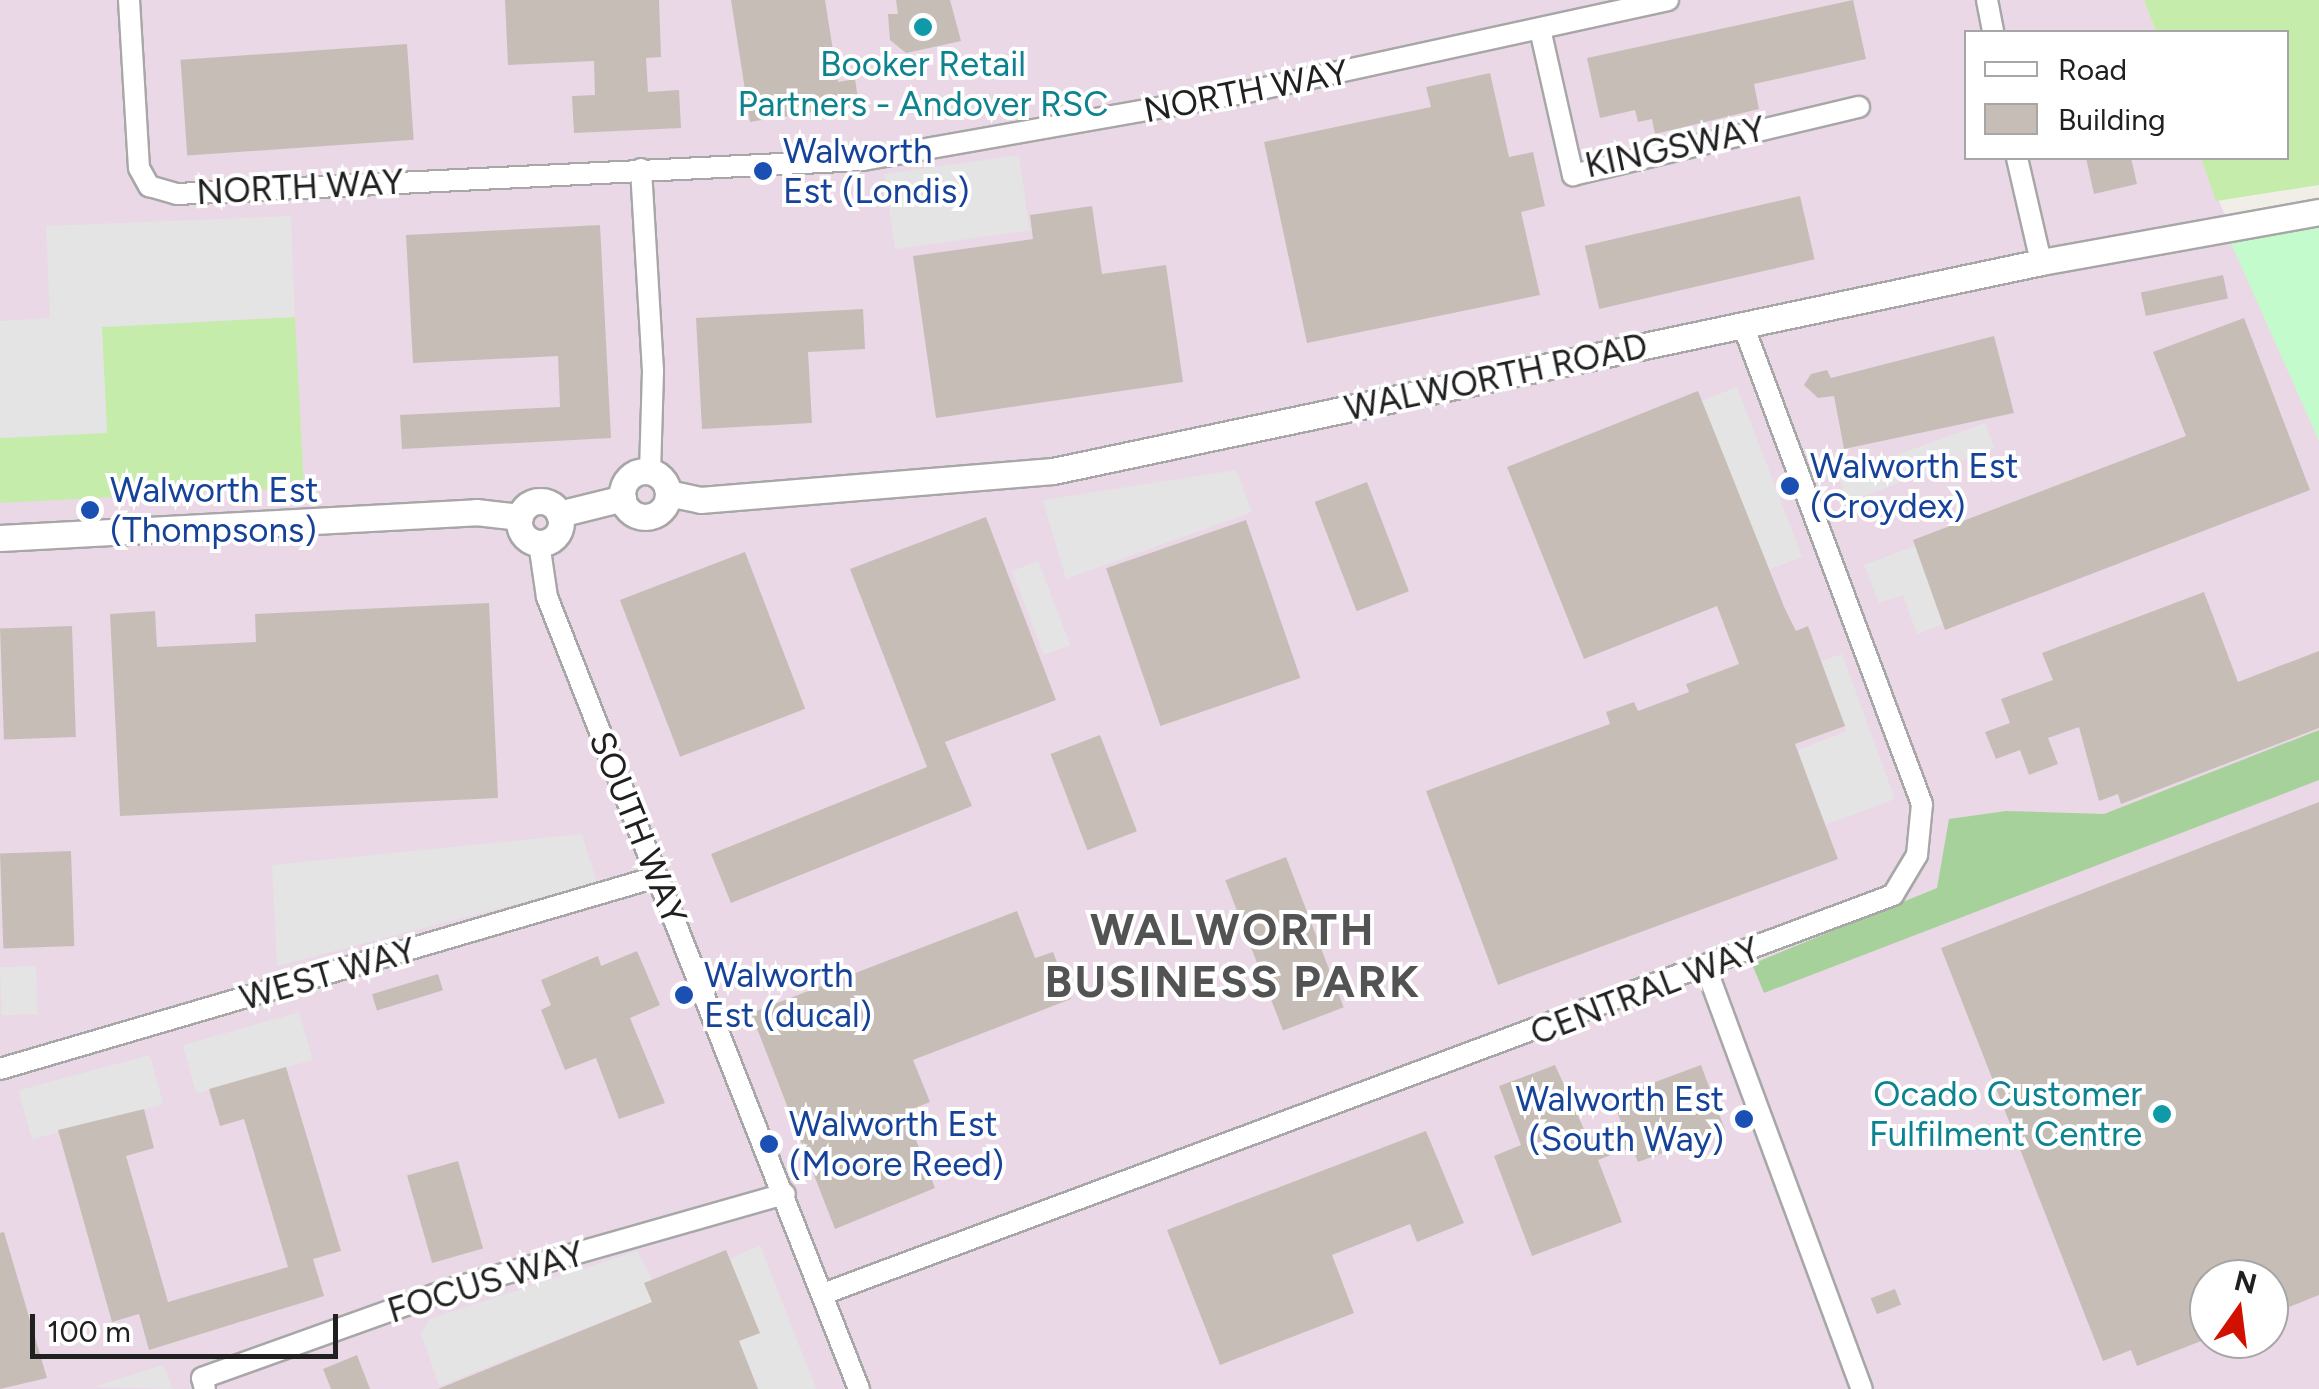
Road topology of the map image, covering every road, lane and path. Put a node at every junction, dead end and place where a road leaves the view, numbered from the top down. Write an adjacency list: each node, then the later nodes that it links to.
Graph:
1 (128, 0): 8 (street, NORTH WAY)
2 (1668, 0): 4 (street, NORTH WAY)
3 (1988, 0): 5 (street)
4 (1540, 29): 6 (street, KINGSWAY); 8 (street, NORTH WAY)
5 (1993, 30)
6 (1859, 106)
7 (2017, 160): 10 (street)
8 (641, 170): 12 (street)
9 (2319, 212): 10 (street, WALWORTH ROAD)
10 (2042, 262): 11 (street, WALWORTH ROAD)
11 (1744, 326): 13 (street, WALWORTH ROAD); 20 (street, CENTRAL WAY)
12 (650, 472): 13 (street); 14 (street)
13 (668, 493): 14 (street)
14 (623, 498): 15 (street)
15 (559, 514): 16 (street); 18 (street)
16 (520, 518): 17 (street); 18 (street)
17 (0, 538)
18 (539, 543): 19 (street, SOUTH WAY)
19 (656, 876): 21 (street, WEST WAY); 22 (street, SOUTH WAY)
20 (1706, 968): 23 (street, CENTRAL WAY); 26 (street)
21 (0, 1068)
22 (784, 1194): 23 (street, SOUTH WAY); 24 (street, FOCUS WAY)
23 (823, 1294): 25 (street, SOUTH WAY)
24 (206, 1389)
25 (859, 1389)
26 (1862, 1389)

